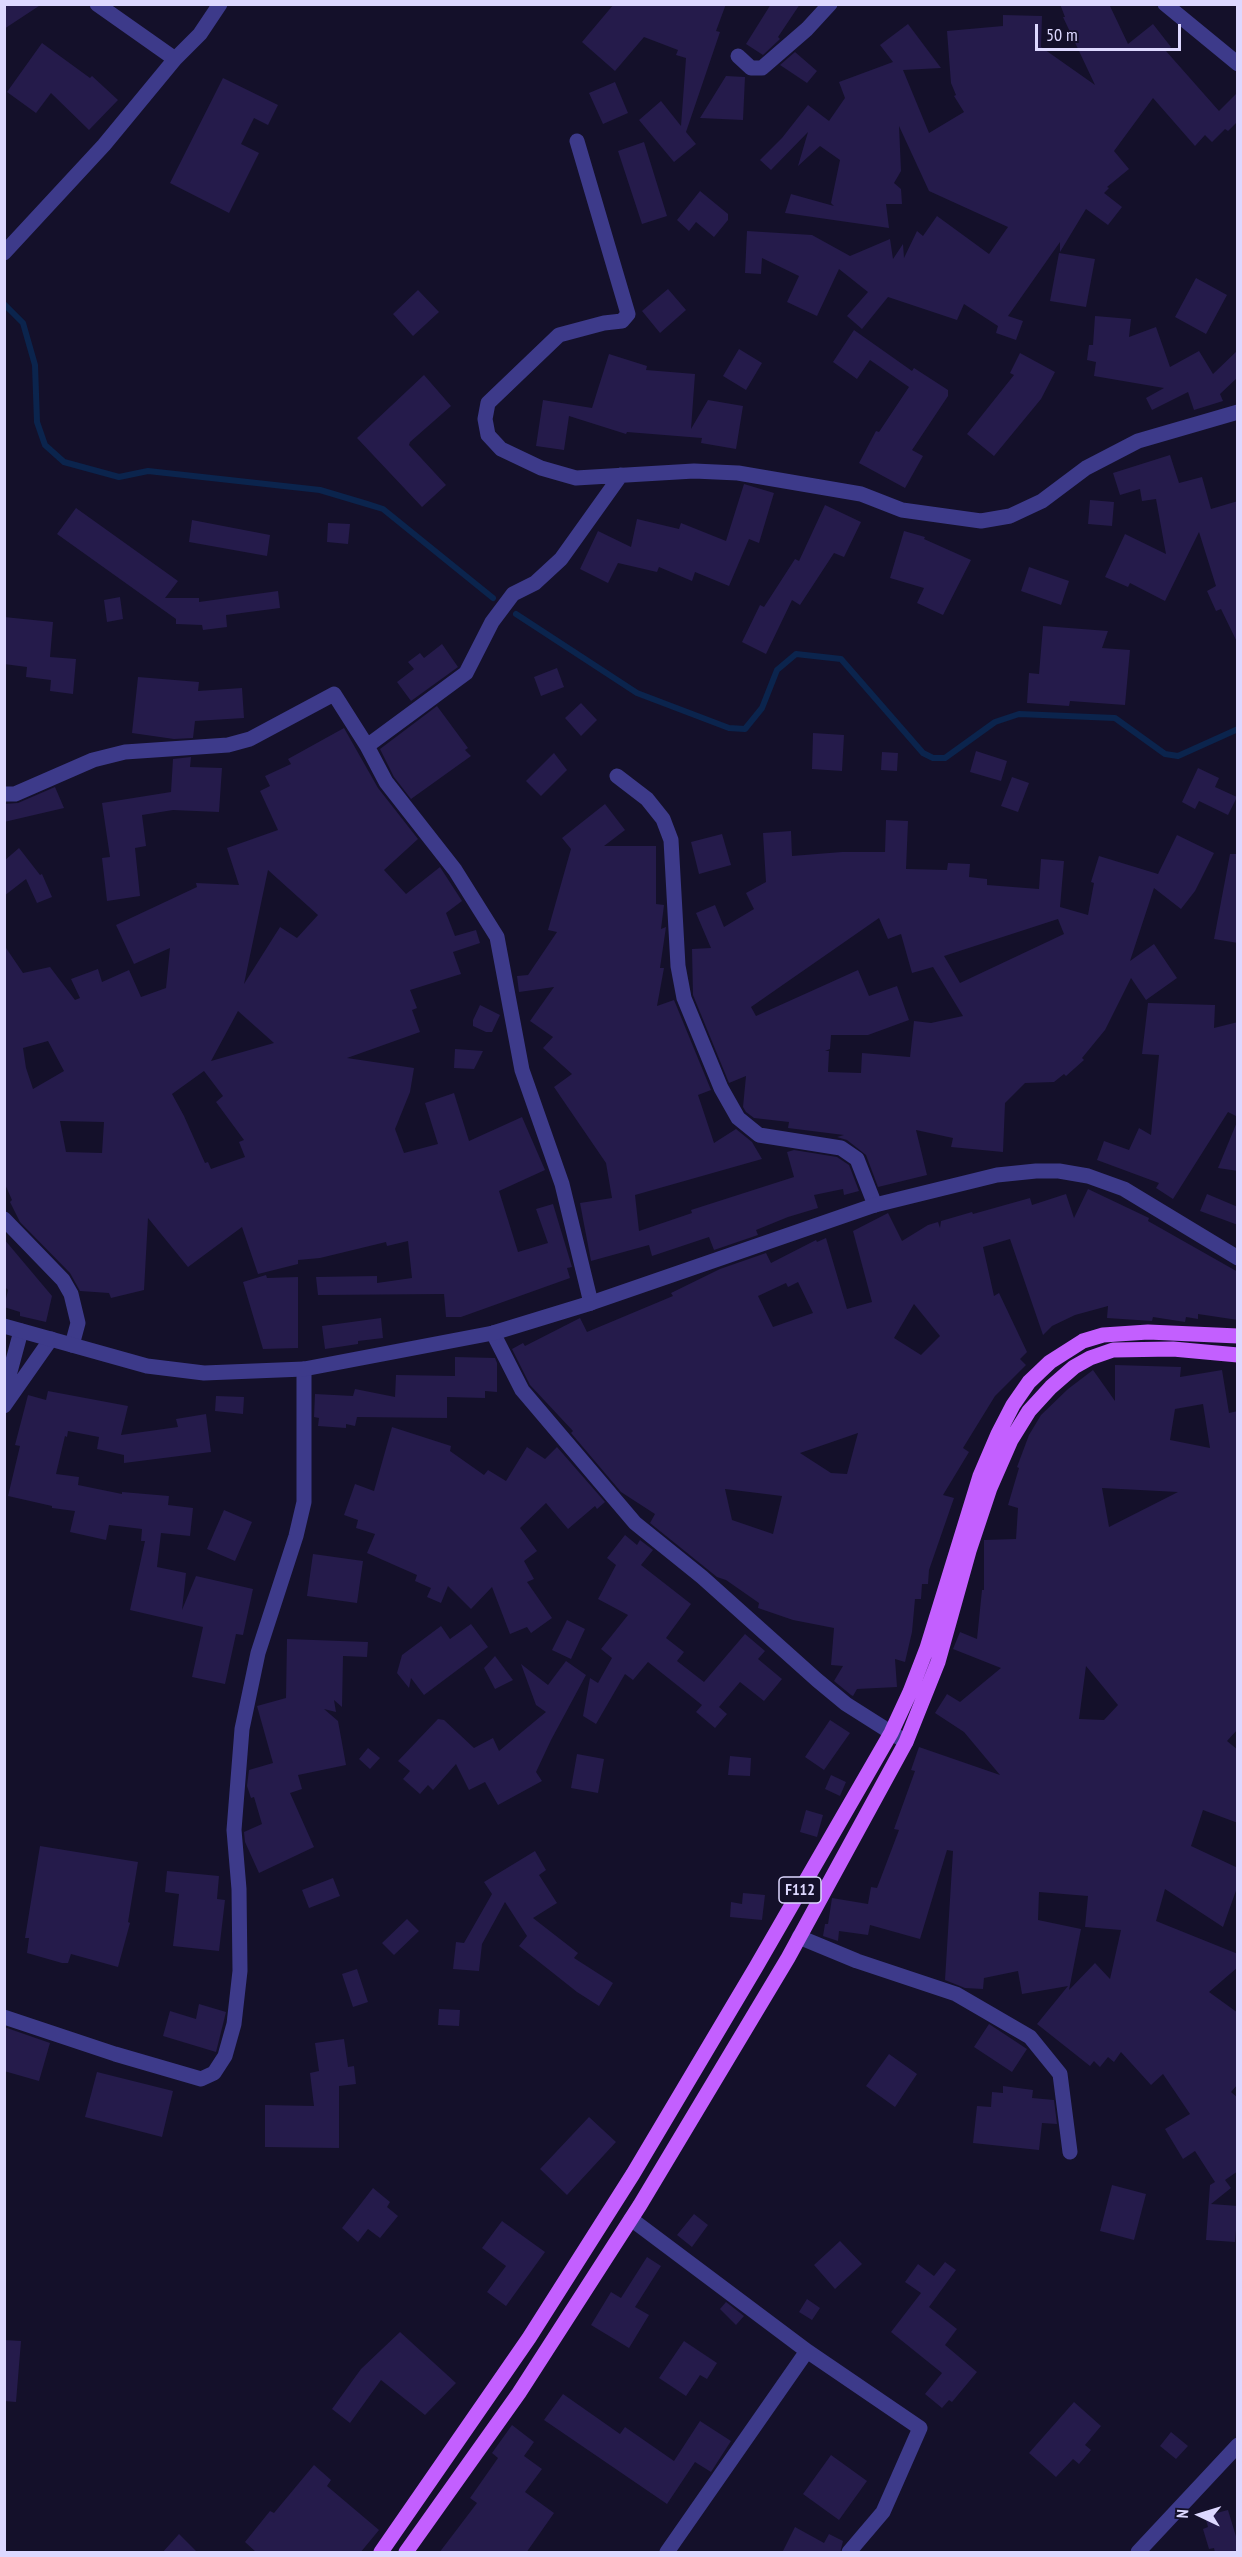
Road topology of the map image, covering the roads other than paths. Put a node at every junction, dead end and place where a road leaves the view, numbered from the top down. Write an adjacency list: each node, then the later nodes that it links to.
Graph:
1 (97, 4): 6 (street)
2 (220, 4): 6 (street)
3 (830, 4): 5 (street)
4 (1165, 4): 7 (street)
5 (738, 56)
6 (175, 59): 9 (street)
7 (1238, 64)
8 (577, 141): 11 (street)
9 (4, 253)
10 (1238, 412): 11 (street)
11 (621, 475): 12 (street)
12 (367, 746): 14 (street); 18 (street)
13 (617, 776): 15 (street)
14 (4, 794)
15 (875, 1205): 17 (street); 18 (street)
16 (4, 1219): 24 (street)
17 (1238, 1258)
18 (591, 1303): 21 (street)
19 (4, 1326): 20 (street)
20 (21, 1331): 23 (street); 27 (street)
21 (493, 1333): 26 (street); 29 (street)
22 (1238, 1336): 29 (main road, F112)
23 (51, 1339): 24 (street); 28 (street)
24 (72, 1345): 26 (street)
25 (1238, 1355): 30 (main road, F112)
26 (304, 1369): 32 (street)
27 (4, 1394)
28 (4, 1406)
29 (891, 1733): 30 (street); 37 (main road, F112)
30 (906, 1742): 31 (main road, F112)
31 (799, 1937): 33 (street); 34 (main road, F112)
32 (4, 2017)
33 (1070, 2152)
34 (631, 2219): 35 (street); 38 (main road, F112)
35 (807, 2351): 39 (street); 40 (street)
36 (1238, 2445): 41 (street)
37 (381, 2553)
38 (405, 2553)
39 (667, 2553)
40 (849, 2553)
41 (1138, 2553)

